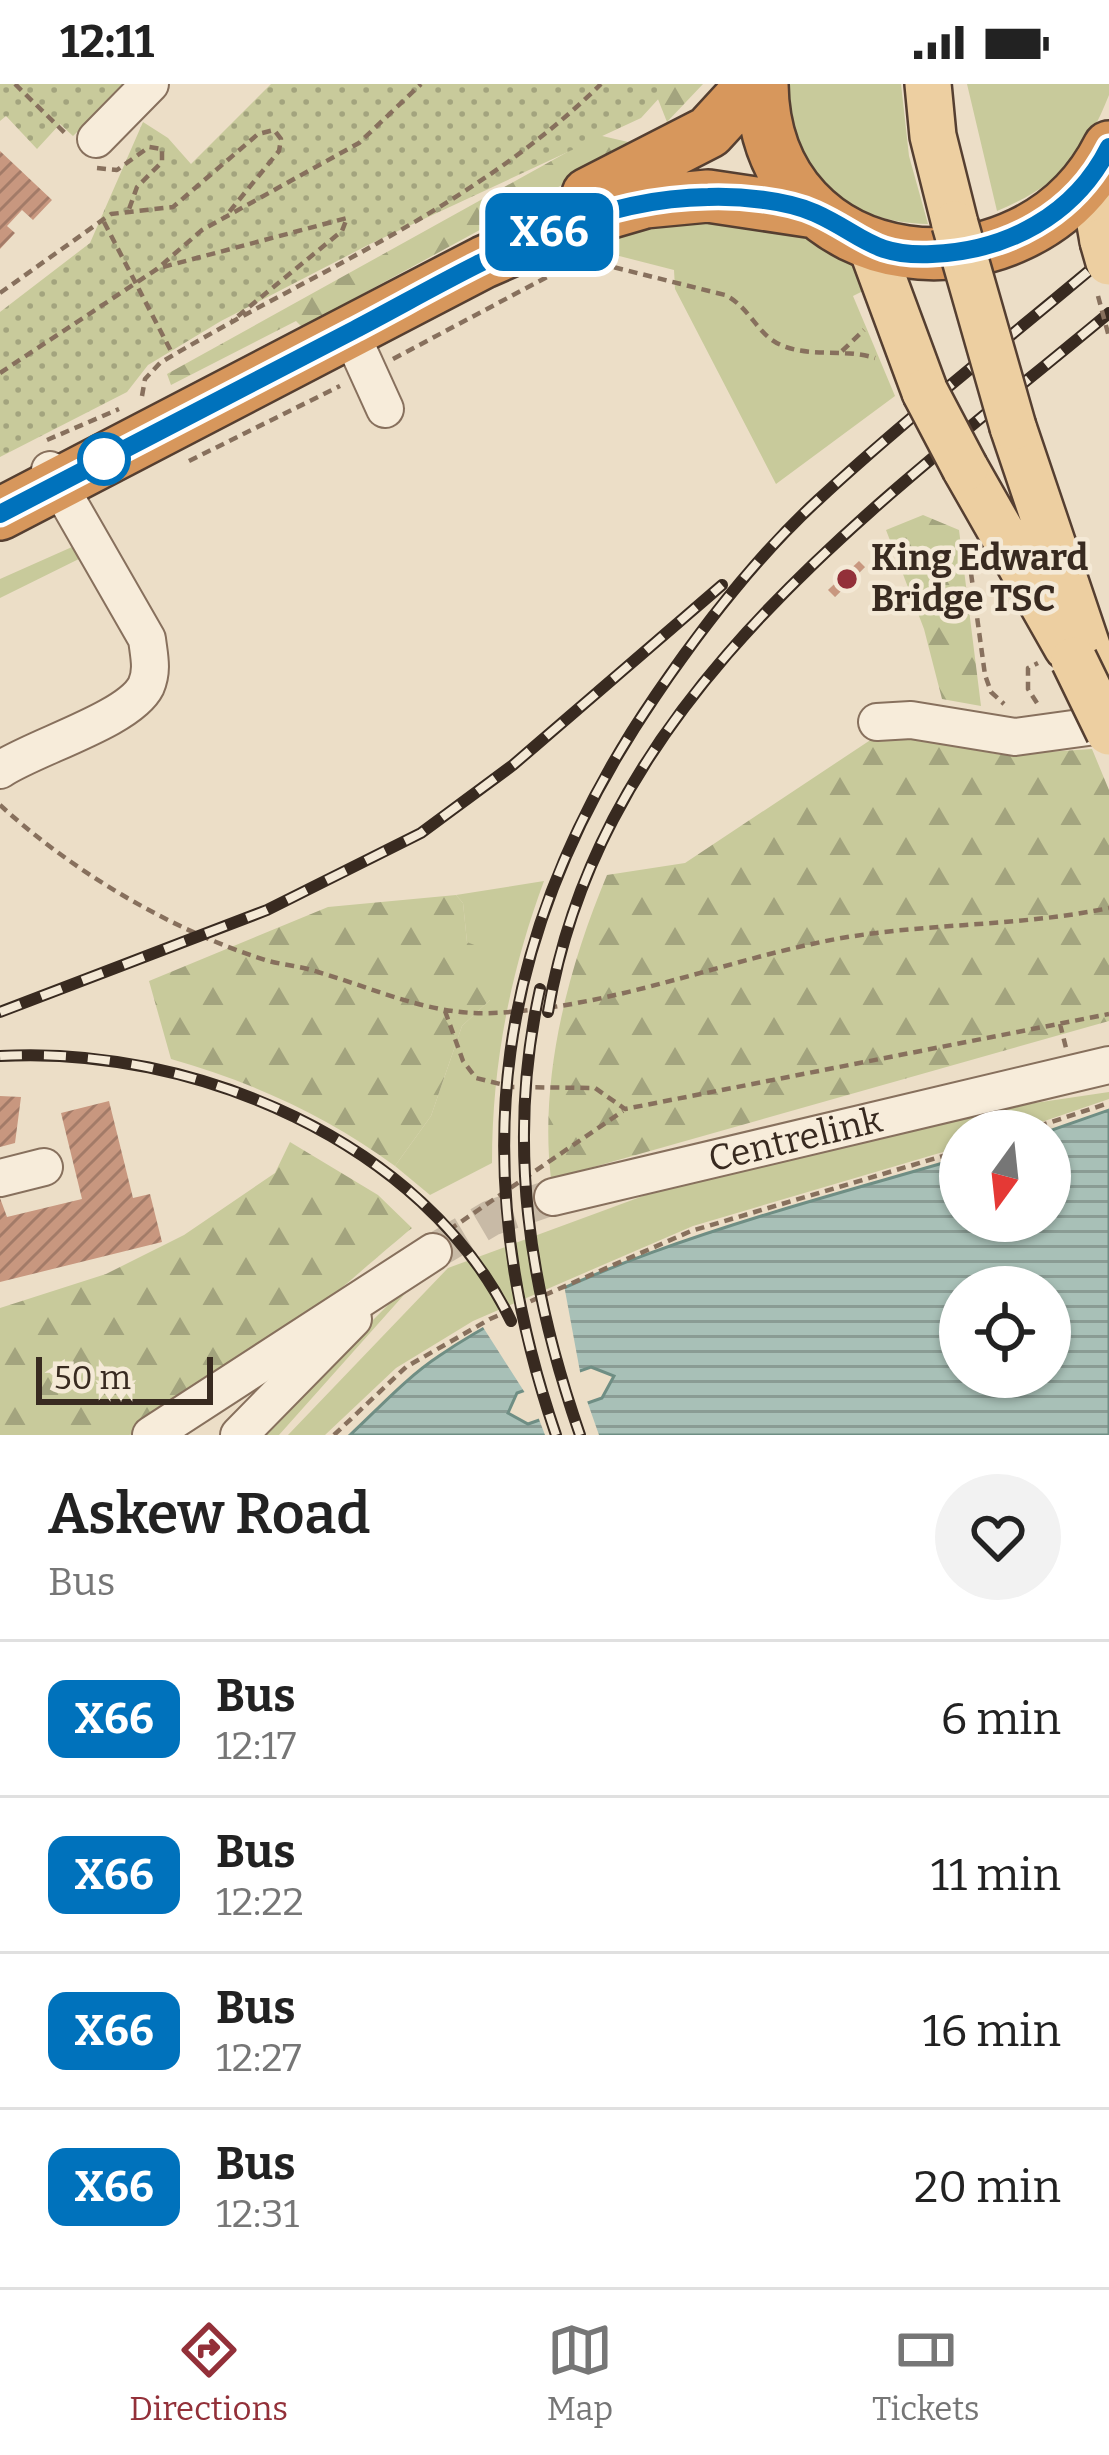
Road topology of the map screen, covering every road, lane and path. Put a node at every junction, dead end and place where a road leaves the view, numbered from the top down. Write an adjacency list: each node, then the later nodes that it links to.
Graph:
1 (15, 84): 8 (path)
2 (150, 84): 8 (street)
3 (421, 84): 12 (path)
4 (601, 84): 23 (path)
5 (758, 84): 11 (highway); 32 (highway)
6 (928, 84): 13 (main road)
7 (950, 84): 13 (main road)
8 (84, 144): 10 (path)
9 (1106, 153): 15 (highway); 16 (main road)
10 (128, 212): 12 (path); 14 (path)
11 (814, 212): 15 (highway); 25 (highway)
12 (225, 217): 18 (path)
13 (966, 221): 36 (main road)
14 (104, 222): 20 (path); 21 (path)
15 (871, 246): 36 (main road, bridge)
16 (1106, 252)
17 (576, 263): 24 (path)
18 (158, 269): 20 (path); 23 (path)
19 (559, 271): 25 (path)
20 (136, 280): 26 (path); 28 (path)
21 (0, 293)
22 (872, 317): 24 (path)
23 (223, 328): 26 (path)
24 (842, 351): 27 (path)
25 (359, 352): 30 (street); 31 (path); 32 (highway)
26 (173, 355): 29 (path)
27 (882, 362)
28 (0, 373)
29 (147, 405)
30 (386, 410)
31 (180, 465)
32 (54, 477): 33 (highway); 34 (highway); 41 (street)
33 (0, 496)
34 (0, 514)
35 (963, 523): 37 (path)
36 (1090, 662): 38 (path); 40 (main road, bridge)
37 (1014, 709)
38 (1046, 716)
39 (877, 722): 40 (street)
40 (1109, 728)
41 (0, 770)
42 (0, 805): 44 (path)
43 (1109, 908): 44 (path)
44 (445, 1010): 48 (path)
45 (1109, 1014): 48 (path)
46 (1109, 1065): 53 (street, Centrelink)
47 (1109, 1103): 49 (path)
48 (625, 1109): 54 (path)
49 (1071, 1116)
50 (939, 1157): 58 (path)
51 (44, 1167): 52 (street)
52 (0, 1178)
53 (553, 1197)
54 (441, 1247): 55 (street)
55 (387, 1281): 56 (street); 57 (street)
56 (151, 1435)
57 (239, 1435)
58 (334, 1435)

